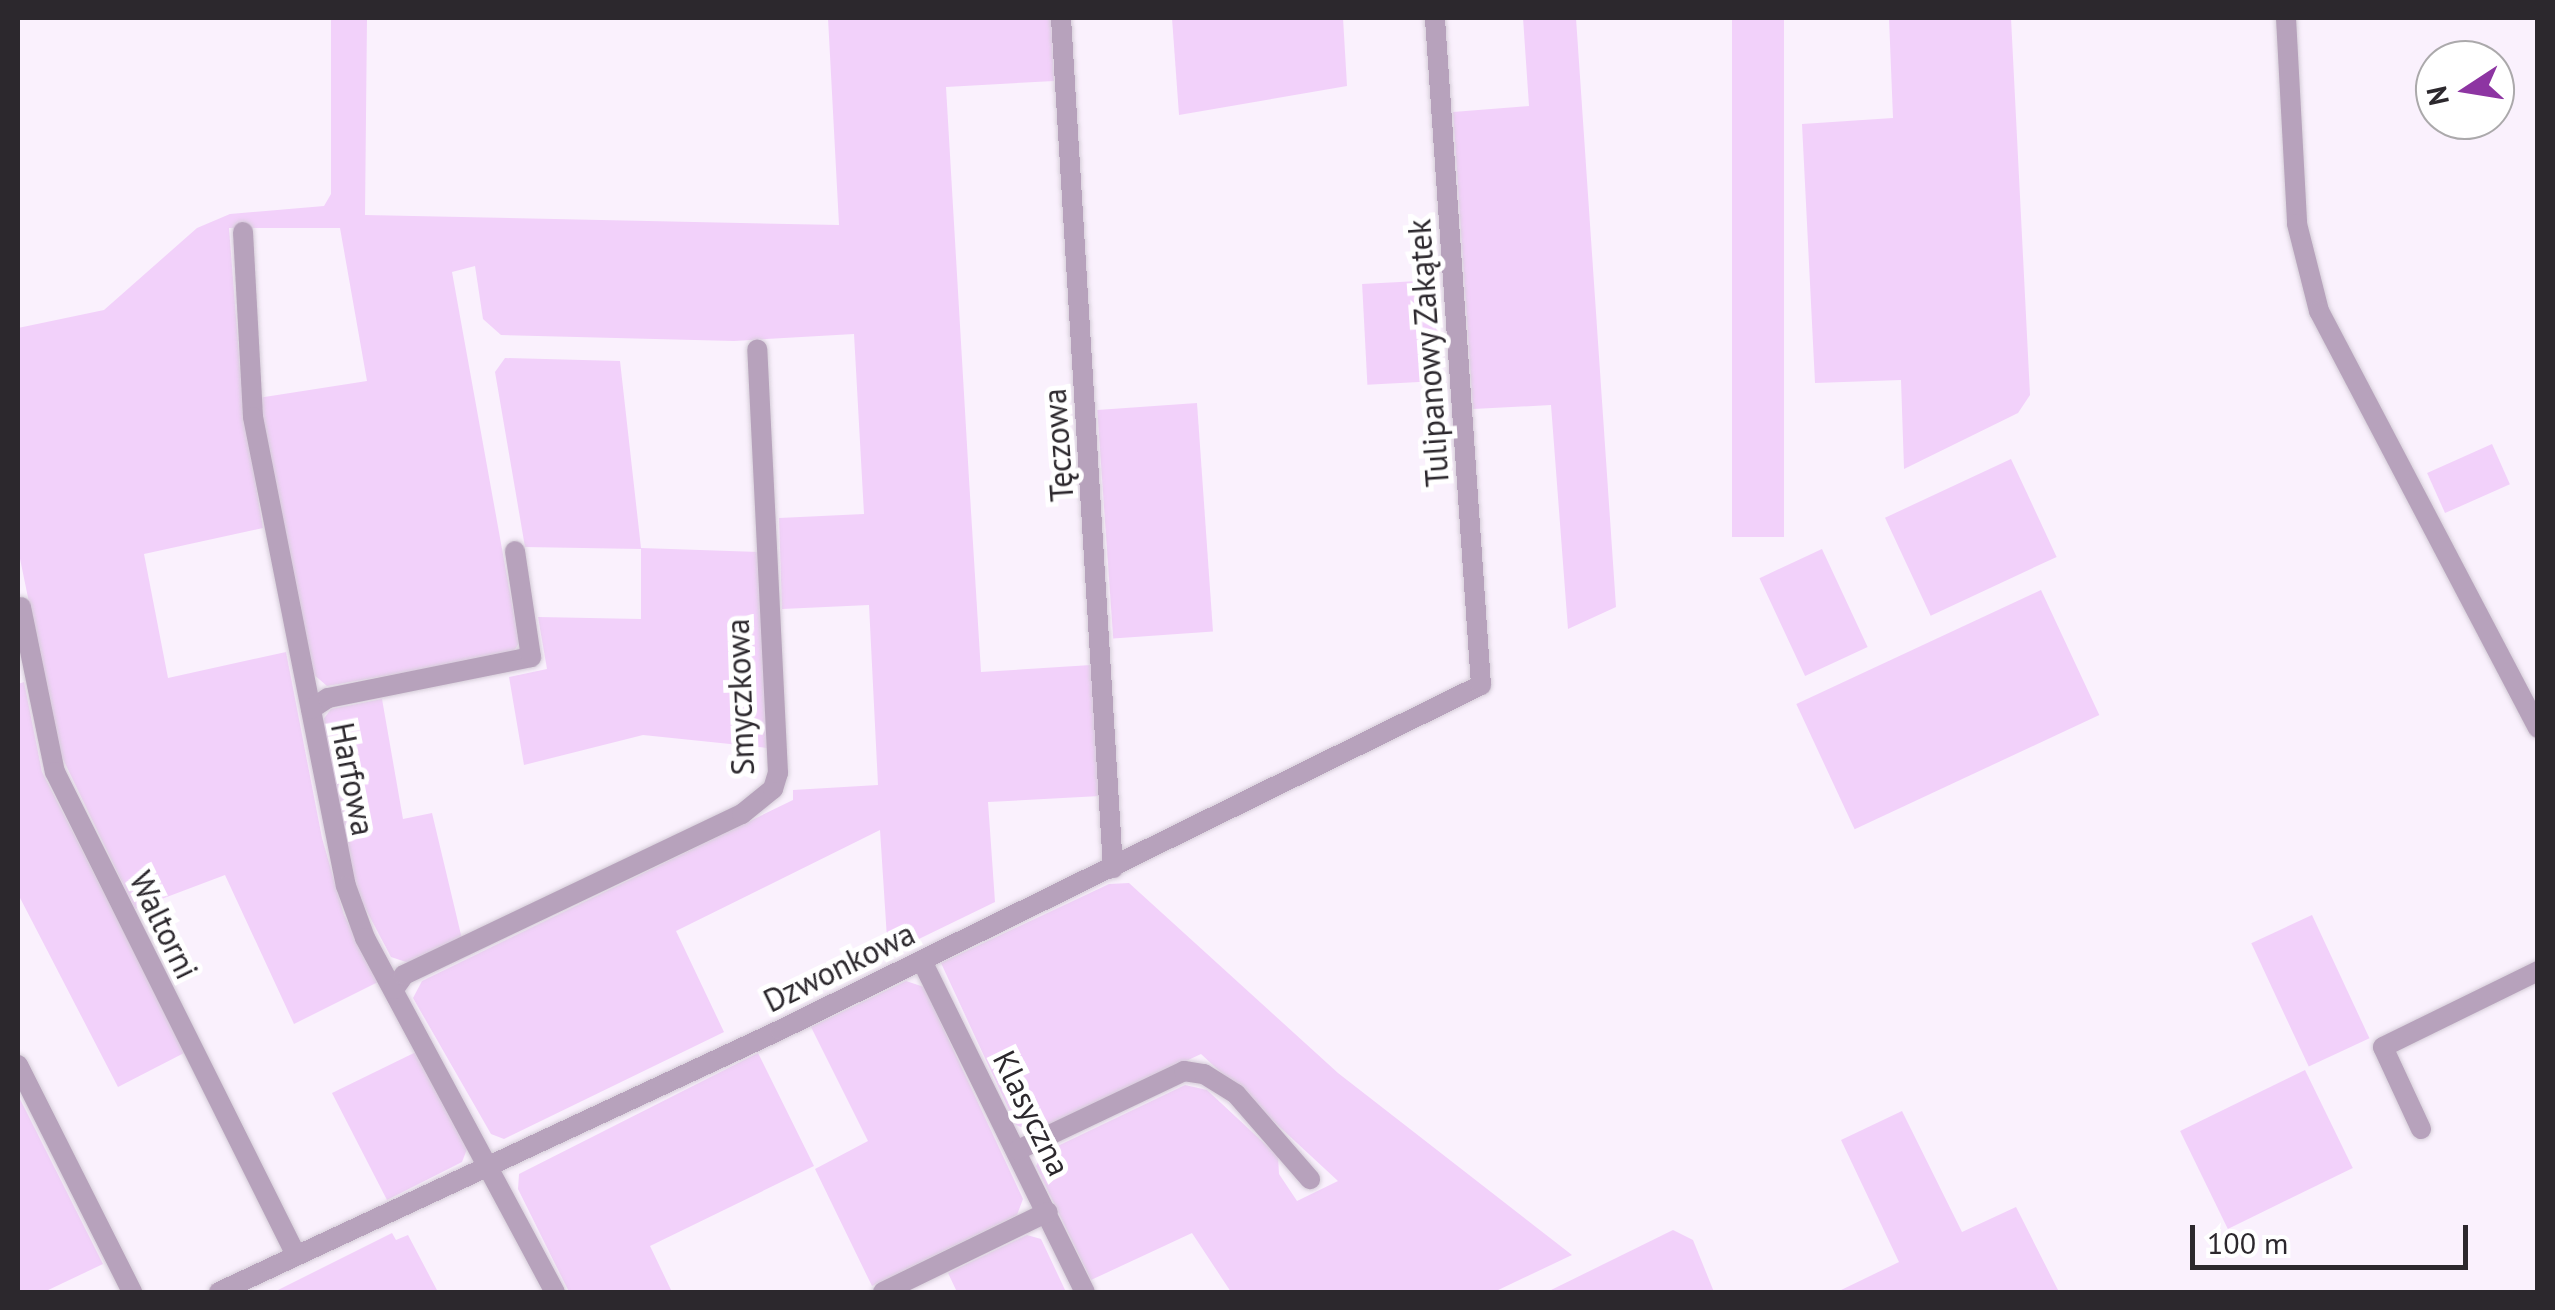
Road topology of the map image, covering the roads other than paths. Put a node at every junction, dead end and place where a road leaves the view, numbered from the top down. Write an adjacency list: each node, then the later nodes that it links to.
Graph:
1 (1061, 18): 11 (street, Tęczowa)
2 (1435, 18): 8 (street, Tulipanowy Zakątek)
3 (2286, 18): 10 (street)
4 (243, 232): 9 (street, Harfowa)
5 (758, 350): 14 (street, Smyczkowa)
6 (515, 551): 9 (street)
7 (21, 608): 21 (street, Waltorni)
8 (1480, 686): 11 (street, Dzwonkowa)
9 (311, 709): 14 (street, Harfowa)
10 (2538, 728)
11 (1113, 868): 12 (street, Dzwonkowa)
12 (922, 961): 17 (street, Klasyczna); 18 (street, Dzwonkowa)
13 (2538, 971): 16 (street)
14 (394, 989): 18 (street, Harfowa)
15 (18, 1065): 22 (street)
16 (2422, 1129)
17 (1018, 1150): 19 (street); 20 (street, Klasyczna)
18 (490, 1164): 21 (street, Dzwonkowa); 24 (street, Harfowa)
19 (1310, 1180)
20 (1048, 1212): 25 (street); 26 (street, Klasyczna)
21 (296, 1255): 23 (street, Dzwonkowa)
22 (132, 1292)
23 (219, 1292)
24 (555, 1292)
25 (883, 1292)
26 (1085, 1292)

